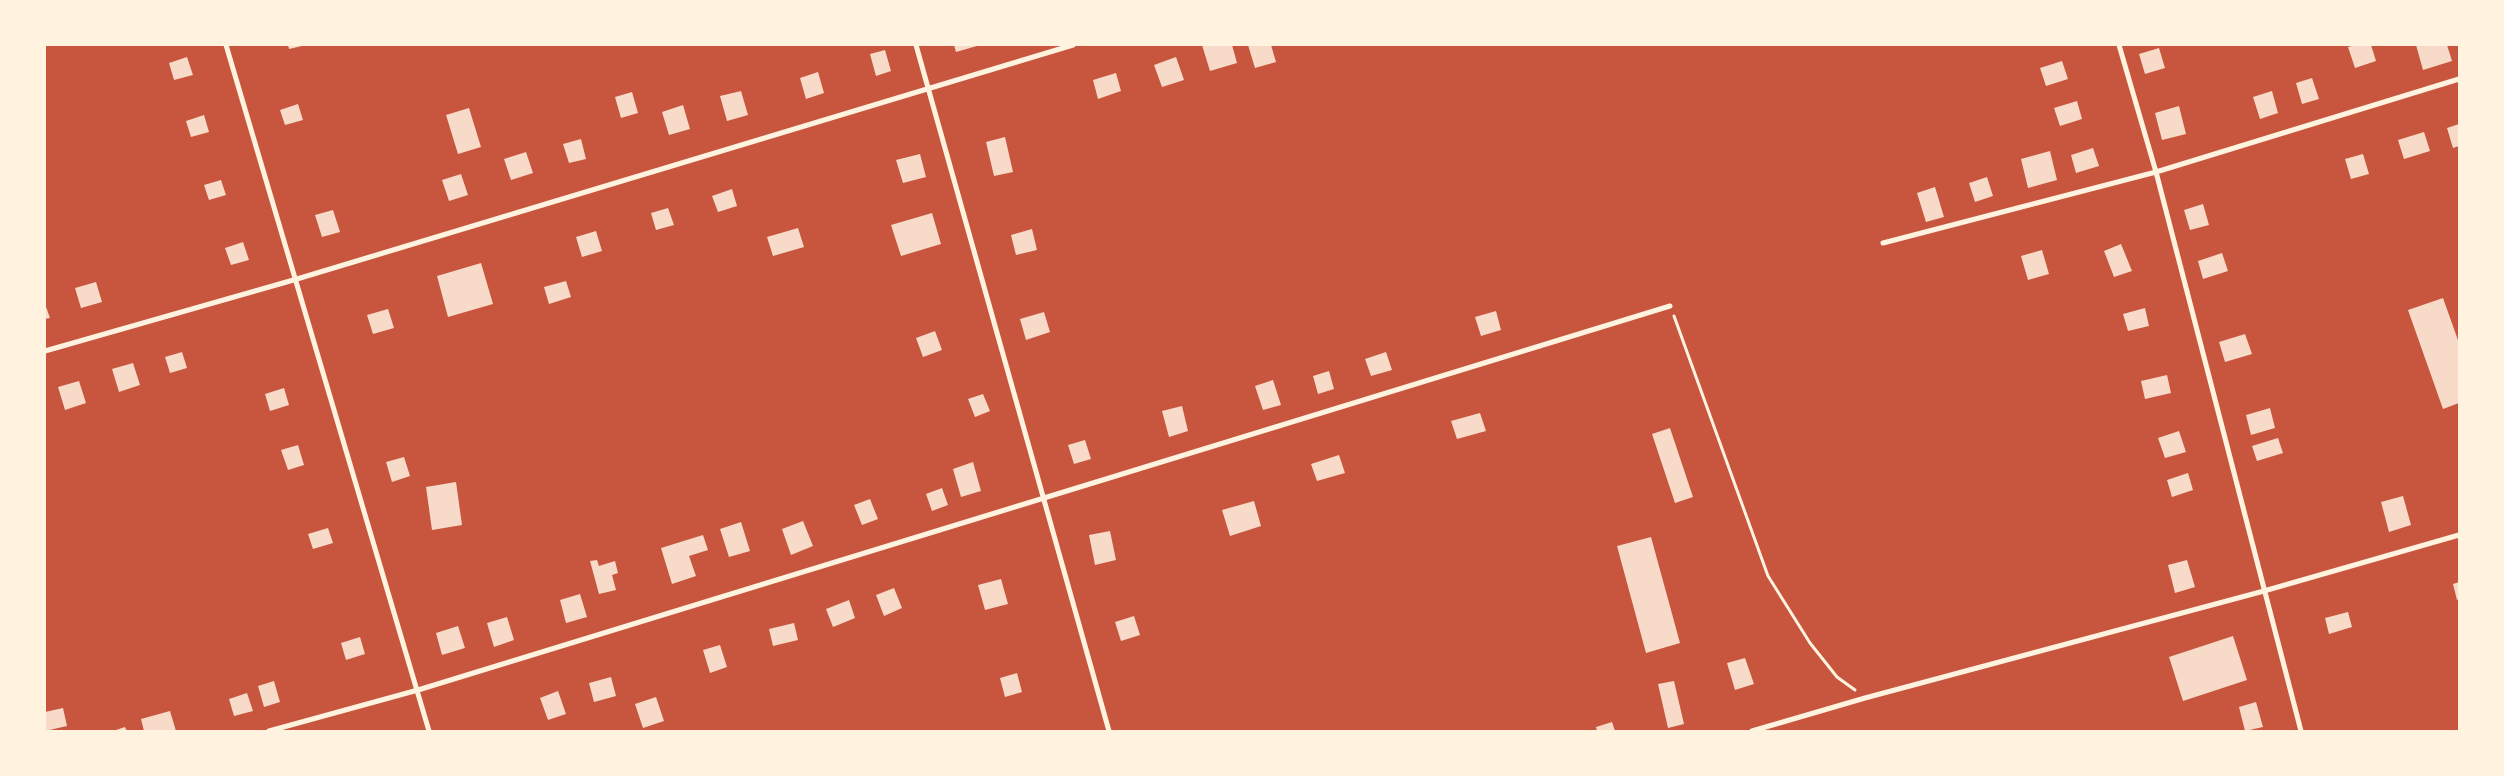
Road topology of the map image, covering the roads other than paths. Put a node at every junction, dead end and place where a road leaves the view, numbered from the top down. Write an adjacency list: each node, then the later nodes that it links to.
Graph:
1 (226, 45): 9 (street)
2 (916, 45): 6 (street)
3 (1073, 45): 6 (street)
4 (2119, 45): 7 (street)
5 (2459, 79): 7 (street)
6 (929, 89): 9 (street); 12 (street)
7 (2156, 172): 8 (street); 14 (street)
8 (1883, 243)
9 (297, 279): 11 (street); 15 (street)
10 (1670, 306): 12 (street)
11 (45, 351)
12 (1042, 499): 15 (street); 18 (street)
13 (2459, 535): 14 (street)
14 (2264, 591): 19 (street); 20 (street)
15 (418, 690): 16 (street); 17 (street)
16 (269, 731)
17 (429, 731)
18 (1109, 731)
19 (1752, 731)
20 (2301, 731)

